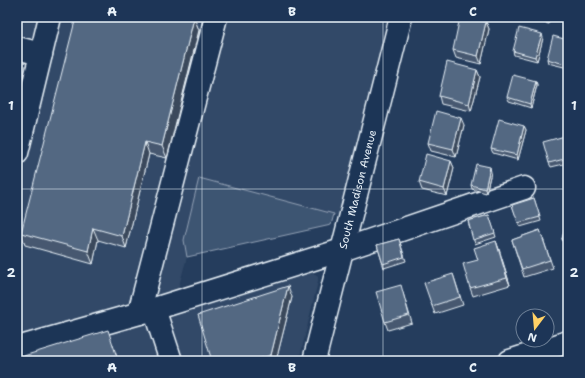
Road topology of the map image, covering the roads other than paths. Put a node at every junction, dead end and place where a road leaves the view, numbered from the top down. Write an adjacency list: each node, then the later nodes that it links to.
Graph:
1 (50, 17): 5 (street)
2 (214, 17): 9 (street)
3 (401, 17): 8 (street, South Madison Avenue)
4 (17, 48): 5 (street)
5 (41, 54): 6 (street)
6 (17, 153)
7 (524, 188): 8 (street)
8 (342, 250): 9 (street); 13 (street, South Madison Avenue)
9 (146, 311): 11 (street); 12 (street)
10 (568, 342): 14 (street)
11 (17, 348)
12 (171, 361)
13 (314, 361)
14 (510, 361)

